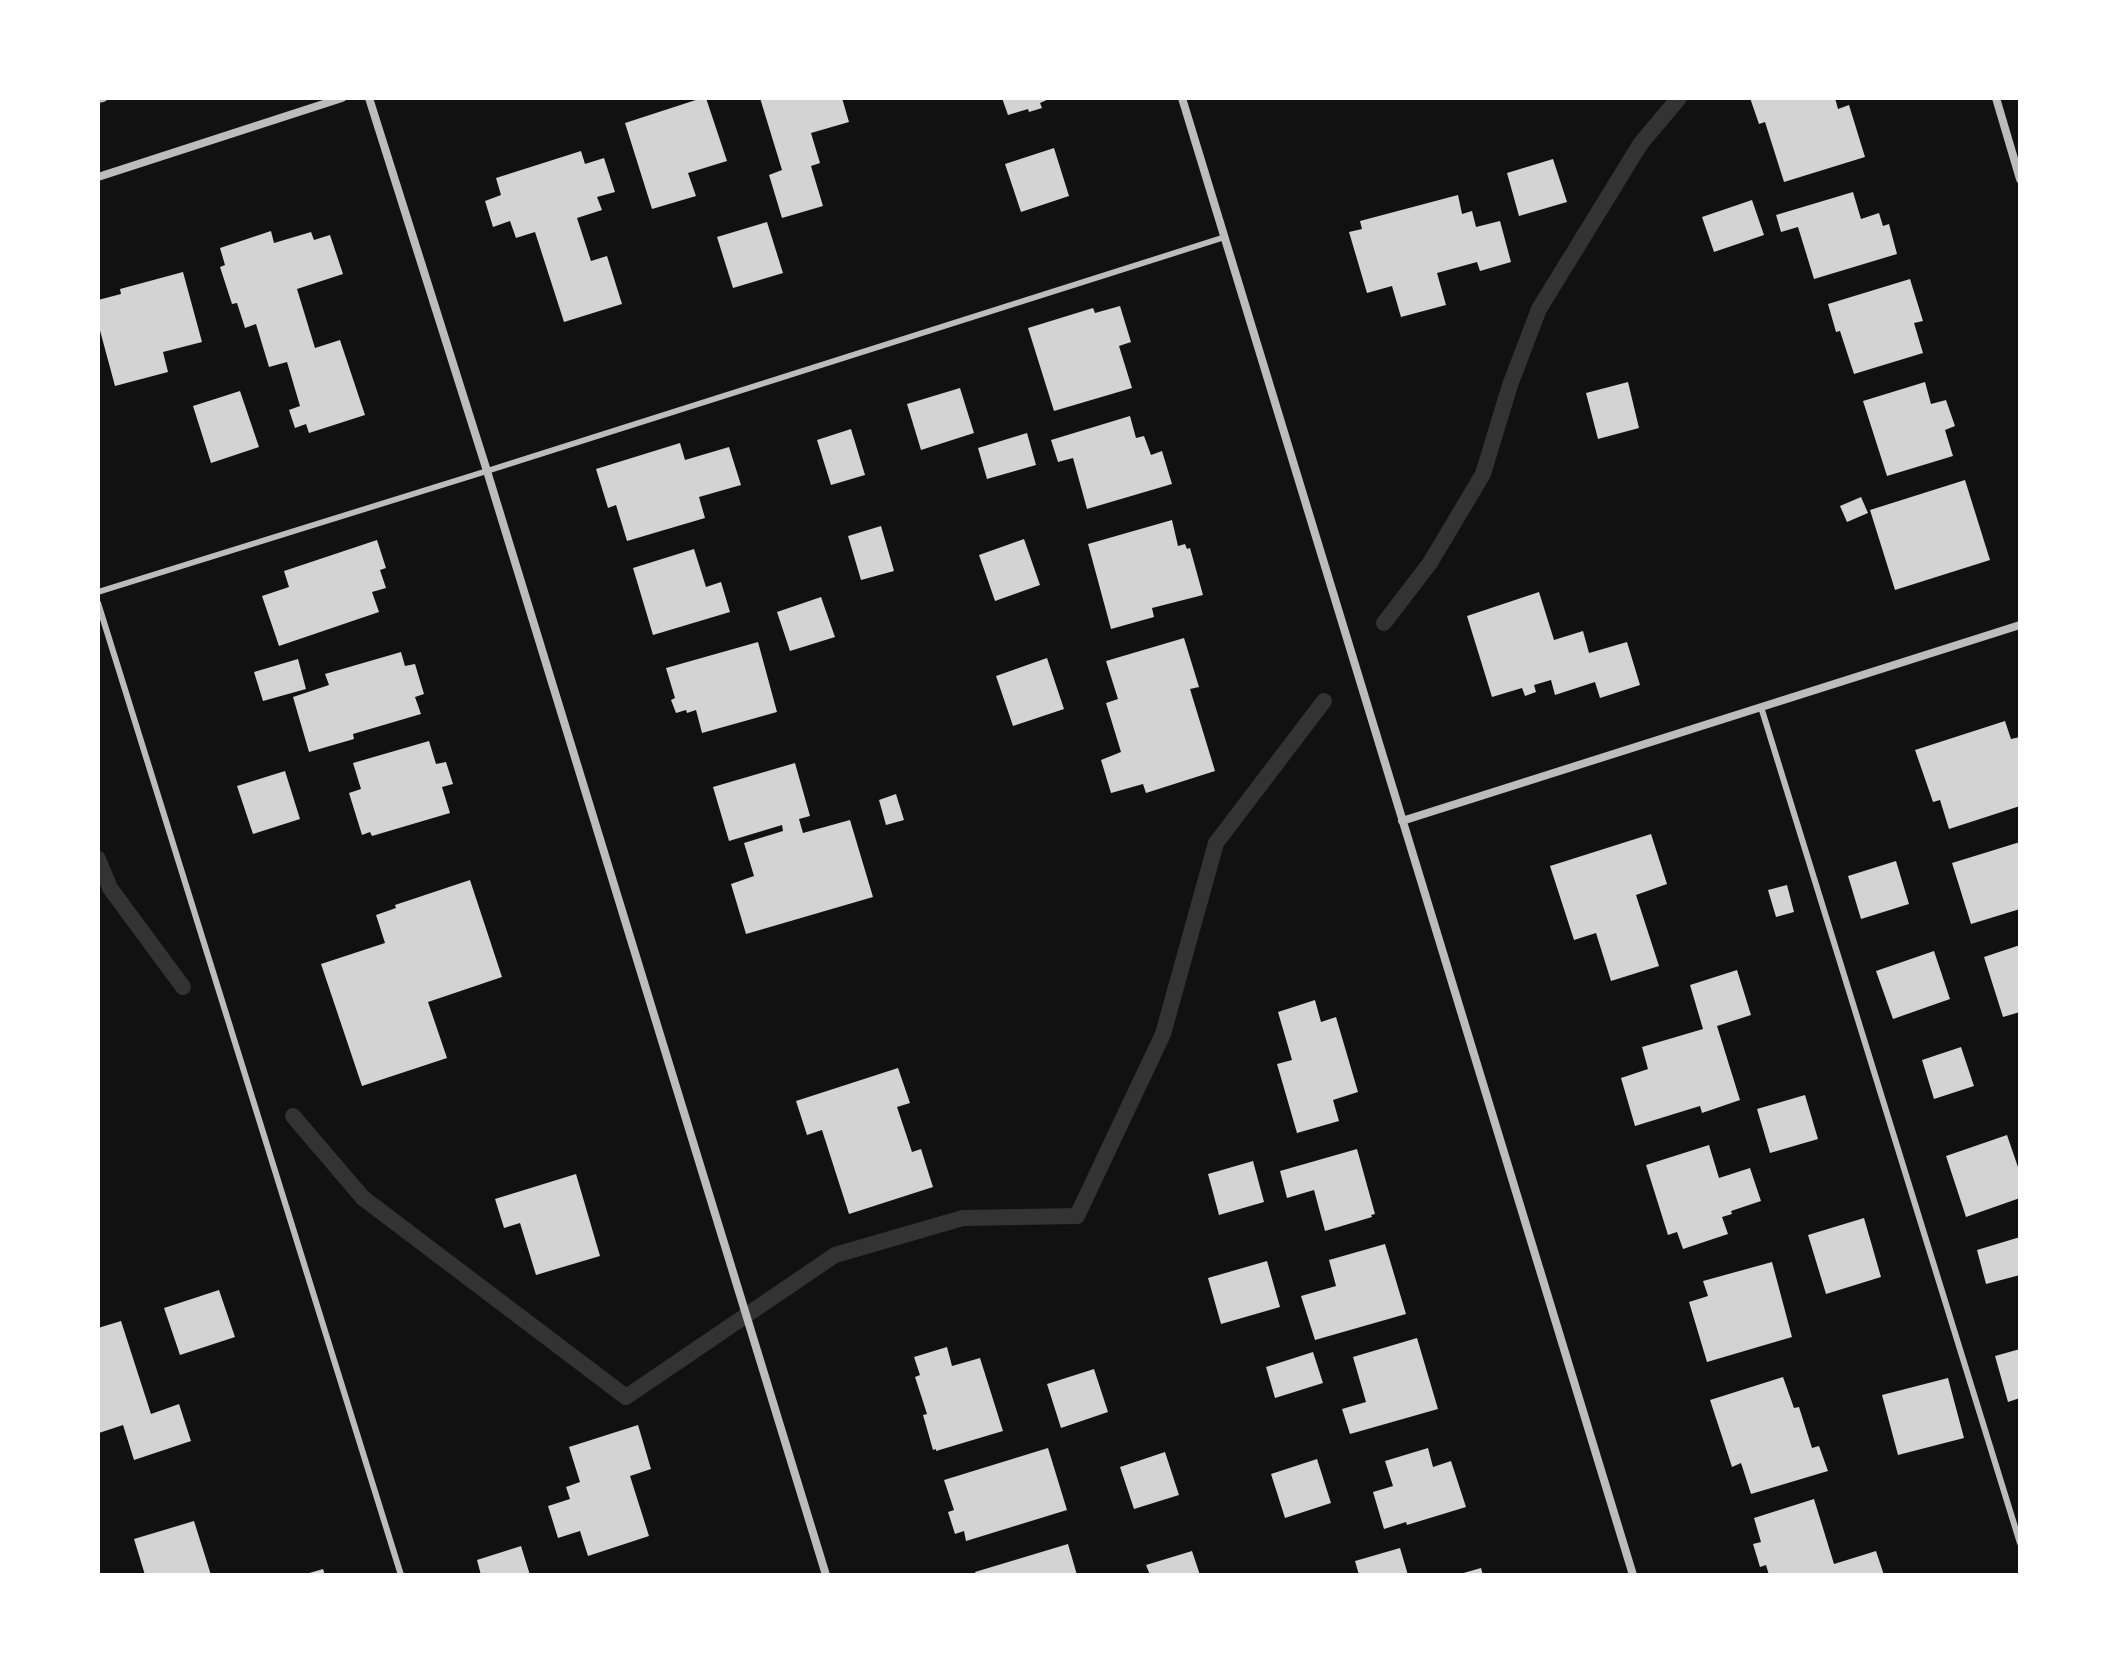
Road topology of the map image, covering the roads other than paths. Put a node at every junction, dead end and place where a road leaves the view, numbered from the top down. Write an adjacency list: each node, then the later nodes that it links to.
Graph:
1 (342, 98): 5 (street)
2 (369, 98): 8 (street)
3 (1182, 98): 7 (street)
4 (1996, 98): 6 (street)
5 (98, 177)
6 (2020, 179)
7 (1225, 237): 8 (lane); 13 (street)
8 (487, 471): 9 (lane); 16 (street)
9 (98, 592)
10 (98, 603): 15 (lane)
11 (2020, 625): 12 (street)
12 (1761, 707): 13 (street); 14 (lane)
13 (1402, 821): 17 (street)
14 (2020, 1543)
15 (401, 1575)
16 (826, 1575)
17 (1633, 1575)

